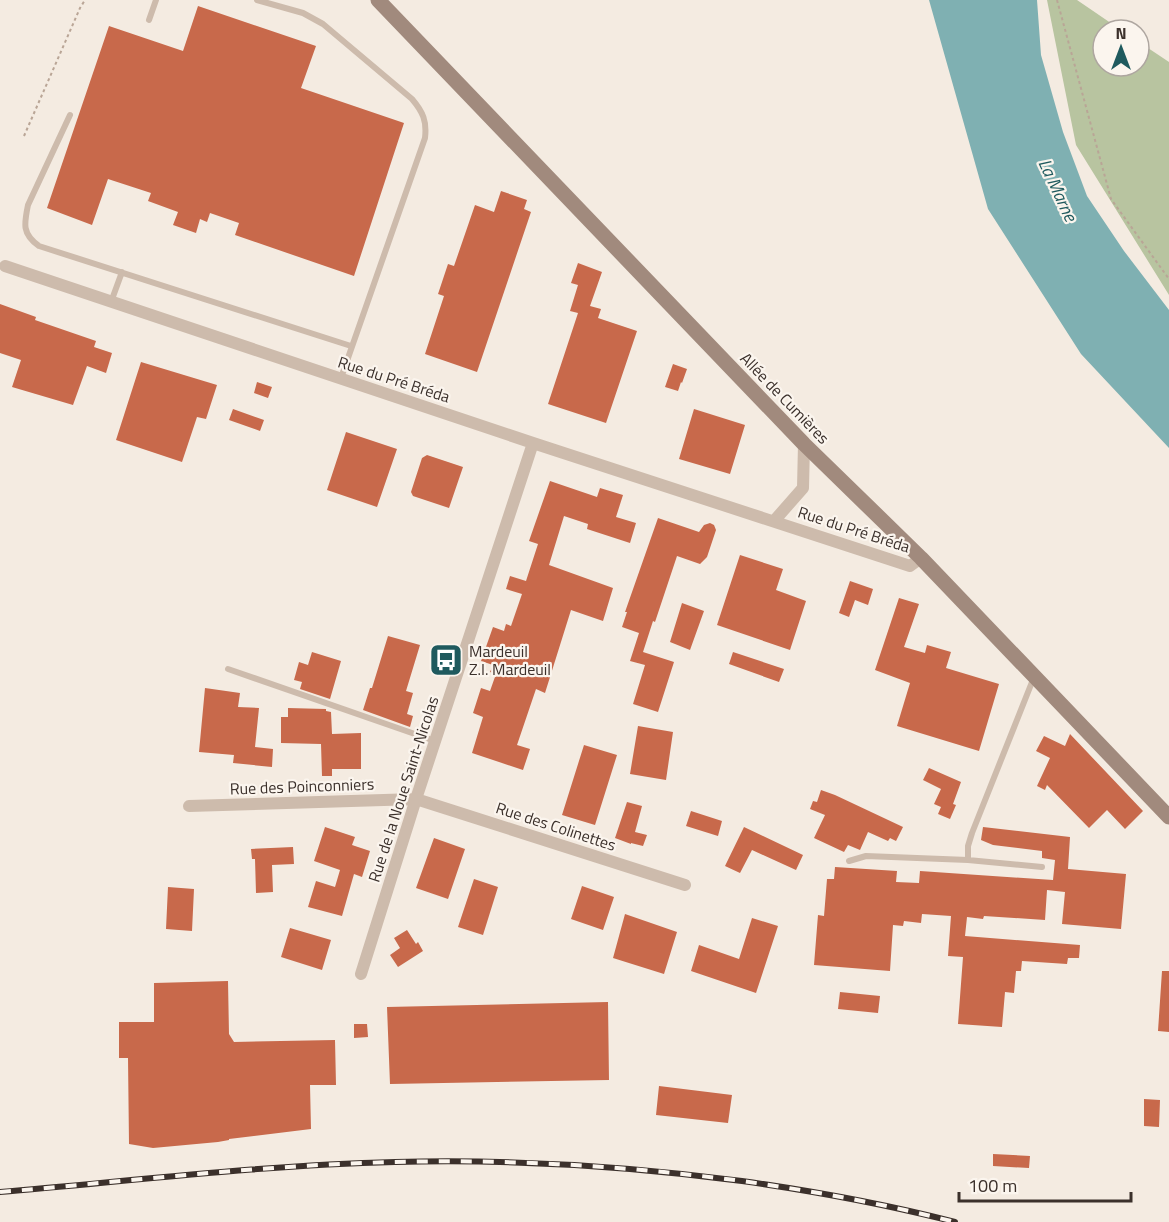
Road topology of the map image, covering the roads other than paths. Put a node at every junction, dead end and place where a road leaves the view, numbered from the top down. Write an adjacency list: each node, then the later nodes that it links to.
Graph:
1 (156, 0): 4 (lane)
2 (257, 0): 9 (lane)
3 (378, 0): 12 (main road, Allée de Cumières)
4 (149, 20)
5 (70, 115): 7 (lane)
6 (6, 267): 8 (street, Rue du Pré Bréda)
7 (122, 272): 8 (lane); 9 (lane)
8 (111, 302): 10 (street, Rue du Pré Bréda)
9 (351, 346): 10 (lane)
10 (341, 379): 11 (street, Rue du Pré Bréda)
11 (533, 443): 13 (street, Rue du Pré Bréda); 17 (street, Rue de la Noue Saint-Nicolas)
12 (804, 444): 13 (street, Rue du Pré Bréda); 14 (main road, Allée de Cumières)
13 (774, 521): 14 (street, Rue du Pré Bréda)
14 (921, 558): 16 (main road, Allée de Cumières)
15 (228, 669): 17 (lane)
16 (1034, 676): 20 (main road, Allée de Cumières); 21 (lane)
17 (435, 741): 18 (street, Rue de la Noue Saint-Nicolas)
18 (416, 799): 19 (street, Rue des Poinconniers); 24 (street, Rue des Colinettes); 25 (street, Rue de la Noue Saint-Nicolas)
19 (189, 806)
20 (1169, 817)
21 (968, 860): 22 (lane); 23 (lane)
22 (849, 861)
23 (1042, 867)
24 (685, 885)
25 (361, 974)

